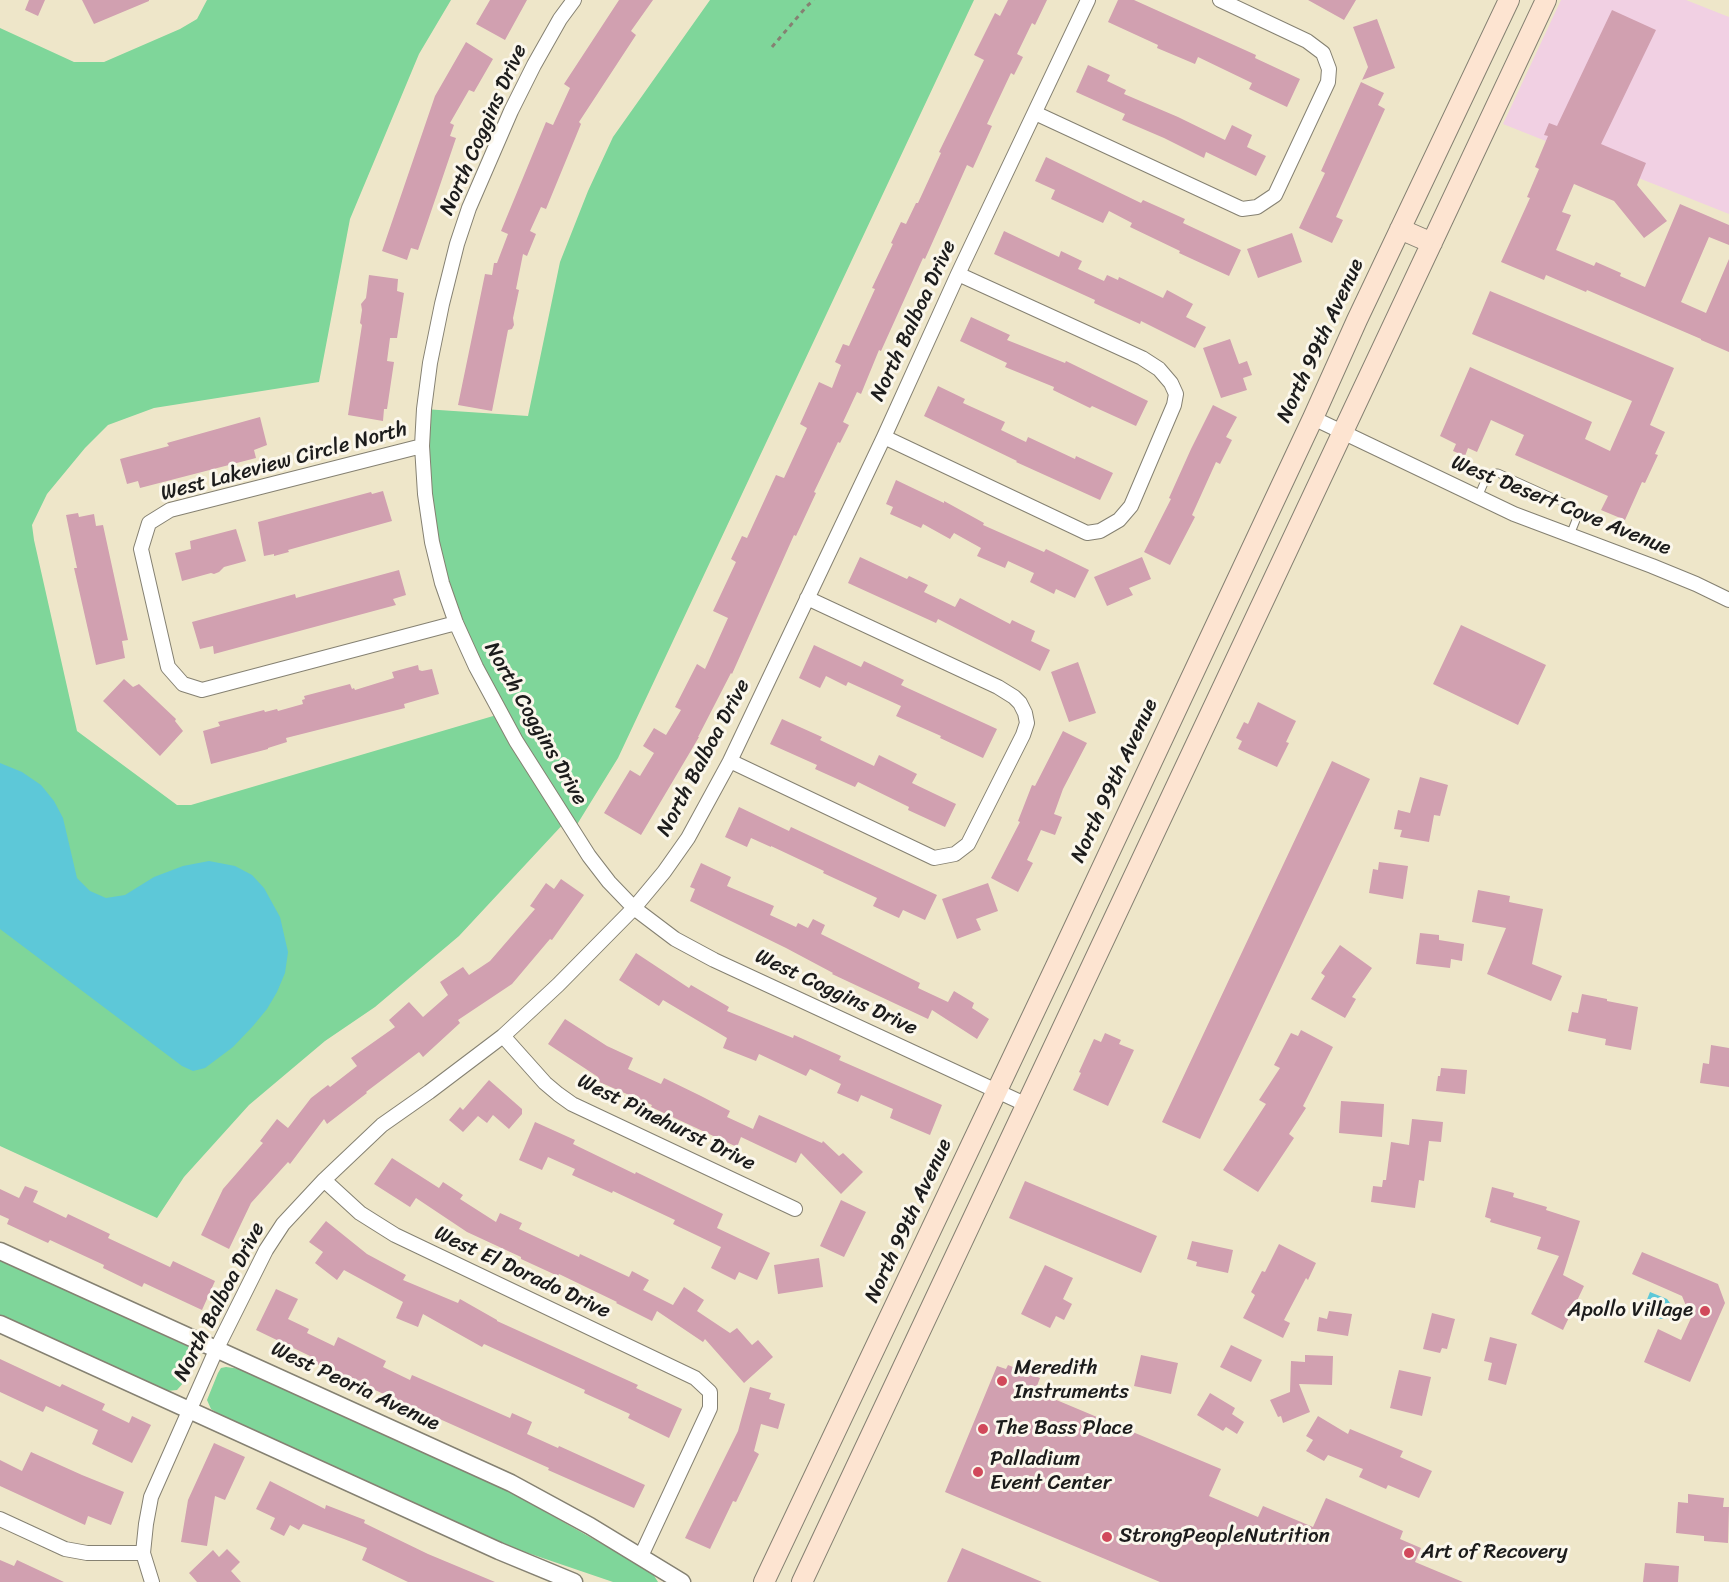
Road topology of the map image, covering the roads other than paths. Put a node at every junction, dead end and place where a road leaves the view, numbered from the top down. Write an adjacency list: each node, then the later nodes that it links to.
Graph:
1 (574, 0): 13 (street, North Coggins Drive)
2 (1088, 0): 6 (street, North Balboa Drive)
3 (1220, 0): 6 (street)
4 (1509, 0): 7 (main road, North 99th Avenue)
5 (1546, 0): 8 (main road)
6 (1035, 113): 9 (street, North Balboa Drive)
7 (1400, 229): 8 (main road); 10 (main road, North 99th Avenue)
8 (1432, 243): 11 (main road)
9 (958, 273): 12 (street, North Balboa Drive); 12 (street)
10 (1312, 418): 11 (street, West Desert Cove Avenue); 22 (main road, North 99th Avenue)
11 (1342, 432): 14 (street, West Desert Cove Avenue); 23 (main road)
12 (884, 437): 16 (street, North Balboa Drive)
13 (422, 446): 18 (street, North Coggins Drive); 18 (street, West Lakeview Circle North)
14 (1478, 497): 15 (street, West Desert Cove Avenue); 15 (lane)
15 (1570, 535): 17 (street, West Desert Cove Avenue)
16 (807, 598): 19 (street, North Balboa Drive); 19 (street)
17 (1729, 600)
18 (456, 623): 20 (street, North Coggins Drive)
19 (730, 761): 20 (street, North Balboa Drive)
20 (634, 908): 21 (street, North Balboa Drive); 22 (street, West Coggins Drive)
21 (503, 1036): 24 (street, North Balboa Drive); 25 (street, West Pinehurst Drive)
22 (997, 1090): 23 (street, West Coggins Drive); 27 (main road, North 99th Avenue)
23 (1026, 1106): 28 (main road)
24 (324, 1180): 30 (street, North Balboa Drive); 34 (street, West El Dorado Drive)
25 (795, 1209)
26 (0, 1251): 30 (street, West Peoria Avenue)
27 (894, 1307): 28 (main road); 38 (main road, North 99th Avenue)
28 (925, 1322): 39 (main road)
29 (0, 1324): 31 (street)
30 (217, 1348): 31 (street, North Balboa Drive); 34 (street, West Peoria Avenue)
31 (190, 1410): 33 (street, North Balboa Drive); 36 (street)
32 (0, 1519): 33 (street)
33 (143, 1553): 35 (street, North Balboa Drive)
34 (641, 1556): 37 (street, West Peoria Avenue)
35 (152, 1582)
36 (574, 1582)
37 (682, 1582)
38 (764, 1582)
39 (802, 1582)

